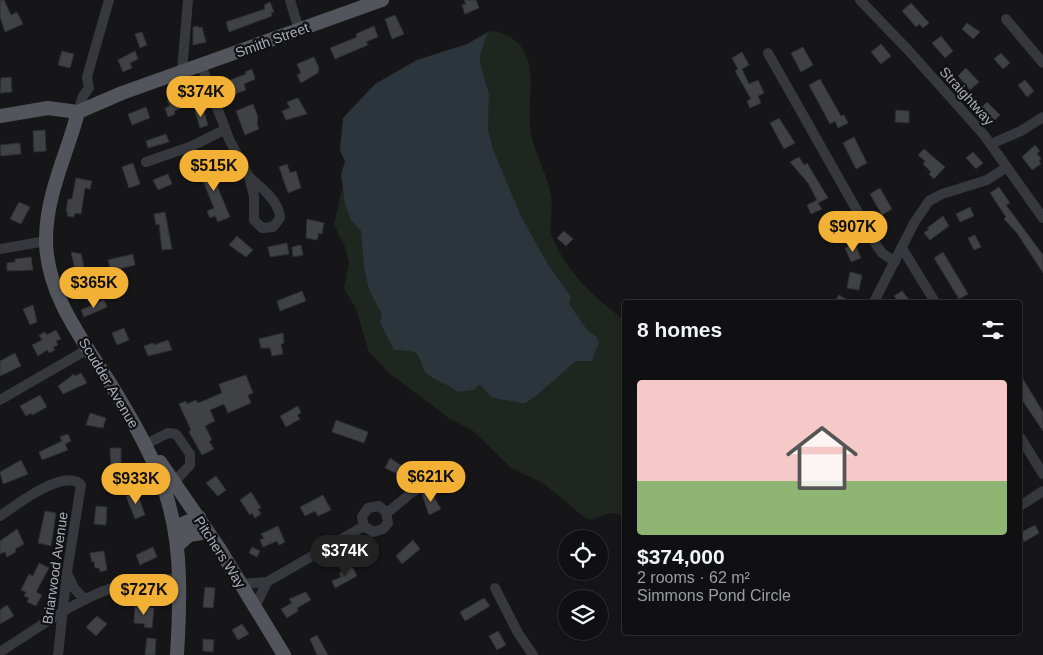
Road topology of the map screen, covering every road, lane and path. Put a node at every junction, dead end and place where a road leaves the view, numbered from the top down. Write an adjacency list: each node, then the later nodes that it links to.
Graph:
1 (109, 0): 12 (street, Scudder Avenue)
2 (188, 0): 11 (street)
3 (290, 0): 7 (street)
4 (382, 0): 7 (main road, Smith Street)
5 (860, 0): 16 (street, Straightway)
6 (1006, 19): 9 (street)
7 (299, 30): 10 (main road, Smith Street)
8 (768, 53): 24 (street)
9 (1043, 63)
10 (201, 65): 11 (main road, Smith Street); 15 (street)
11 (182, 71): 12 (main road, Smith Street)
12 (78, 112): 13 (main road); 21 (main road, Scudder Avenue)
13 (0, 116)
14 (1043, 117): 16 (street)
15 (224, 130): 17 (street); 19 (street)
16 (991, 144): 18 (street, Straightway)
17 (146, 162)
18 (1007, 167): 20 (street, Straightway); 22 (street)
19 (249, 176): 19 (street)
20 (1043, 218)
21 (46, 240): 23 (street); 27 (main road, Scudder Avenue)
22 (902, 248): 24 (street); 26 (street)
23 (0, 249)
24 (895, 262): 25 (street)
25 (875, 300)
26 (934, 300)
27 (88, 349): 28 (street); 29 (main road, Scudder Avenue)
28 (0, 400)
29 (136, 427): 31 (main road, Pitchers Way); 41 (main road, Scudder Avenue)
30 (1022, 440): 32 (street)
31 (148, 444): 33 (main road, Pitchers Way); 33 (street)
32 (1043, 474)
33 (174, 482): 39 (main road, Pitchers Way)
34 (425, 484): 37 (street)
35 (1043, 491): 36 (street)
36 (1022, 505)
37 (387, 513): 40 (street); 40 (street)
38 (0, 516): 44 (street, Briarwood Avenue)
39 (199, 517): 41 (main road); 42 (main road, Pitchers Way)
40 (364, 526): 46 (street)
41 (175, 528): 43 (main road, Scudder Avenue)
42 (208, 532): 43 (main road); 47 (main road, Pitchers Way)
43 (178, 545): 45 (main road, Scudder Avenue)
44 (67, 572): 49 (street); 51 (street, Briarwood Avenue)
45 (180, 578): 49 (street); 54 (main road, Scudder Avenue)
46 (267, 582): 47 (street); 50 (street)
47 (242, 584): 50 (main road, Pitchers Way)
48 (495, 588): 56 (street)
49 (85, 600): 51 (street)
50 (255, 607): 55 (main road, Pitchers Way)
51 (62, 613): 52 (street); 53 (street, Briarwood Avenue)
52 (0, 652)
53 (58, 655)
54 (177, 655)
55 (284, 655)
56 (533, 655)

